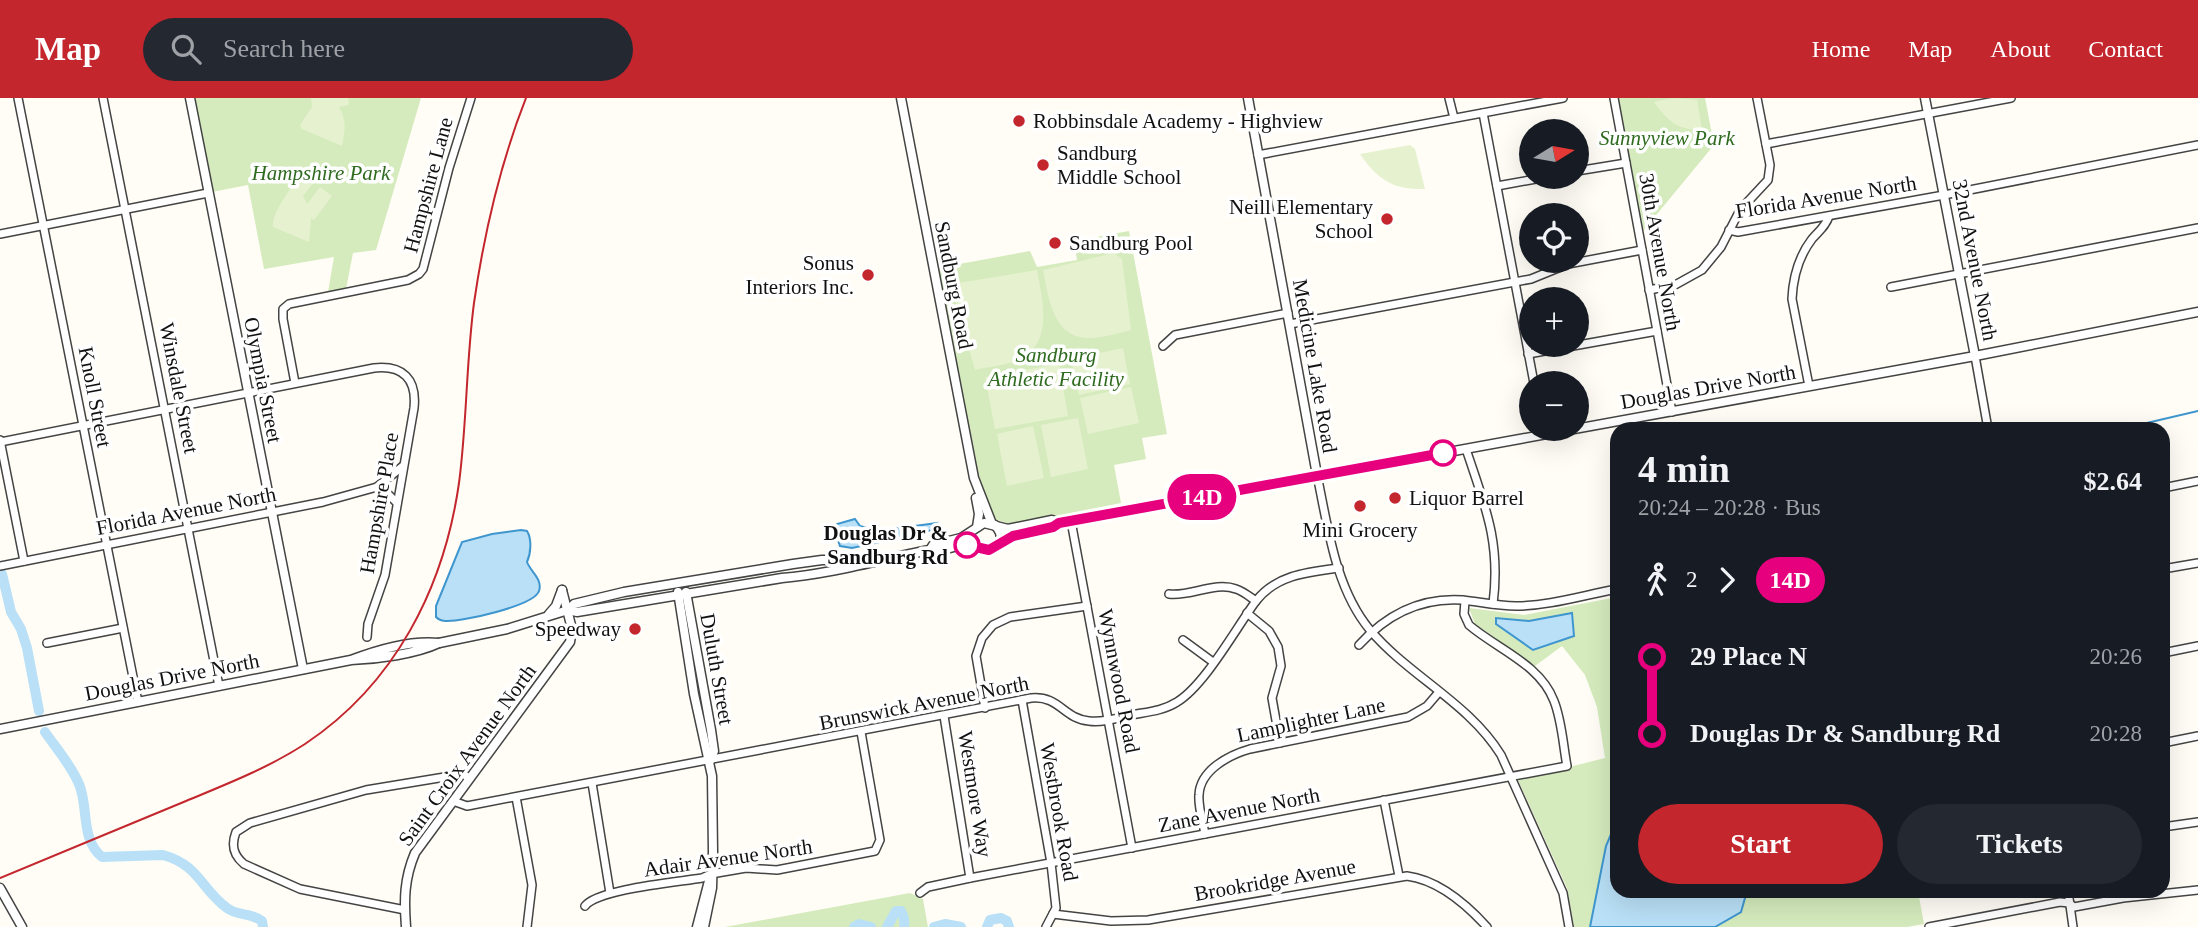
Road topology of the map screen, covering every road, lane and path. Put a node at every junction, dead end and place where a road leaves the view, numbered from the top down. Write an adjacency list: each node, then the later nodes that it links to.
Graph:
1 (18, 98): 27 (street, Knoll Street)
2 (103, 98): 25 (street, Winsdale Street)
3 (190, 98): 23 (street, Olympia Street)
4 (471, 98): 44 (street, Hampshire Lane)
5 (901, 98): 57 (street, Sandburg Road)
6 (1248, 98): 18 (street, Medicine Lake Road)
7 (1449, 98): 15 (street)
8 (1563, 98): 13 (street)
9 (1614, 98): 19 (street, 30th Avenue North)
10 (1757, 98): 16 (street)
11 (1925, 98): 14 (street, 32nd Avenue North)
12 (2011, 98): 14 (street)
13 (1483, 113): 15 (street); 22 (street)
14 (1928, 114): 16 (street); 24 (street, 32nd Avenue North)
15 (1454, 118): 18 (street)
16 (1766, 144): 29 (street)
17 (2198, 145): 24 (street, Florida Avenue North)
18 (1258, 155): 38 (street, Medicine Lake Road)
19 (1626, 163): 20 (street); 31 (street, 30th Avenue North)
20 (1589, 170)
21 (1519, 182): 22 (street)
22 (1497, 186): 33 (street)
23 (208, 192): 25 (street); 46 (street, Olympia Street)
24 (1944, 195): 26 (street, Florida Avenue North); 32 (street, 32nd Avenue North)
25 (125, 209): 27 (street); 47 (street, Winsdale Street)
26 (1829, 216): 29 (street, Florida Avenue North); 45 (street)
27 (43, 225): 30 (street); 50 (street, Knoll Street)
28 (2198, 228): 32 (street)
29 (1729, 230): 35 (street, Florida Avenue North)
30 (0, 234)
31 (1642, 250): 33 (street); 35 (street, 30th Avenue North)
32 (1959, 275): 34 (street); 43 (street, 32nd Avenue North)
33 (1515, 282): 36 (street); 39 (street)
34 (1891, 287)
35 (1649, 290): 40 (street, 30th Avenue North)
36 (1519, 304)
37 (2198, 312): 43 (street, Douglas Drive North)
38 (1288, 313): 39 (street, Medicine Lake Road); 42 (street)
39 (1290, 324): 56 (street, Medicine Lake Road)
40 (1657, 331): 41 (street); 48 (street, 30th Avenue North)
41 (1589, 343)
42 (1163, 346)
43 (1975, 356): 45 (street, Douglas Drive North); 49 (street, 32nd Avenue North)
44 (295, 383): 46 (street); 55 (street, Hampshire Place)
45 (1809, 386): 48 (street, Douglas Drive North)
46 (248, 393): 47 (street); 62 (street, Olympia Street)
47 (165, 409): 50 (street); 67 (street, Winsdale Street)
48 (1672, 412): 51 (street, Douglas Drive North)
49 (1988, 422)
50 (83, 425): 53 (street); 68 (street, Knoll Street)
51 (1589, 425)
52 (1519, 437): 54 (street, Douglas Drive North)
53 (0, 441): 72 (street)
54 (1466, 449): 56 (street, Douglas Drive North); 84 (street)
55 (403, 466): 59 (street, Florida Avenue North); 61 (street, Hampshire Place)
56 (1317, 475): 63 (street, Douglas Drive North); 76 (street, Medicine Lake Road)
57 (974, 478): 65 (street, Sandburg Road); 66 (street, Sandburg Road)
58 (2198, 481): 60 (street)
59 (377, 487): 61 (street); 62 (street, Florida Avenue North)
60 (2170, 487)
61 (397, 503): 91 (street, Hampshire Place)
62 (272, 512): 67 (street, Florida Avenue North); 98 (street, Olympia Street)
63 (1071, 521): 64 (street, Douglas Drive North); 85 (street, Wynnwood Road)
64 (1059, 523): 65 (street, Douglas Drive North); 69 (street, Douglas Drive North)
65 (993, 524): 66 (street, Douglas Drive North); 69 (street)
66 (976, 528): 70 (street); 71 (street, Douglas Drive North)
67 (188, 529): 68 (street, Florida Avenue North); 99 (street, Winsdale Street)
68 (106, 545): 72 (street, Florida Avenue North); 89 (street, Knoll Street)
69 (998, 545): 70 (street, Douglas Drive North)
70 (978, 548): 71 (street, Douglas Drive North)
71 (930, 550): 73 (street, Douglas Drive North)
72 (24, 561): 75 (street, Florida Avenue North)
73 (872, 561): 78 (street, Douglas Drive North); 81 (street, Douglas Drive North)
74 (2198, 563): 77 (street)
75 (0, 566)
76 (1339, 568): 82 (street, Brunswick Avenue North); 90 (street, Medicine Lake Road)
77 (2170, 568)
78 (681, 583): 81 (street, Duluth Street); 86 (street, Douglas Drive North)
79 (1610, 590): 84 (street)
80 (1168, 594): 82 (street)
81 (682, 595): 86 (street, Douglas Drive North); 111 (street, Duluth Street)
82 (1255, 601): 87 (street, Brunswick Avenue North)
83 (1465, 601): 84 (street); 90 (street); 112 (street, Zane Avenue North)
84 (1493, 604)
85 (1087, 606): 103 (street); 105 (street, Wynnwood Road)
86 (568, 610): 88 (street, Douglas Drive North); 88 (street); 113 (street, Saint Croix Avenue North)
87 (1247, 613): 97 (street, Brunswick Avenue North); 110 (street)
88 (545, 617): 98 (street, Douglas Drive North)
89 (123, 628): 93 (street); 102 (street, Knoll Street)
90 (1371, 631): 94 (street); 100 (street, Medicine Lake Road)
91 (367, 637)
92 (1183, 640): 97 (street)
93 (47, 643)
94 (1359, 645)
95 (2198, 646): 96 (street)
96 (2170, 652)
97 (1213, 662): 105 (street, Brunswick Avenue North)
98 (303, 669): 99 (street, Douglas Drive North)
99 (219, 686): 102 (street, Douglas Drive North)
100 (1439, 692): 110 (street, Lamplighter Lane); 112 (street, Medicine Lake Road)
101 (1022, 700): 103 (street, Brunswick Avenue North); 105 (street, Brunswick Avenue North); 122 (street, Westbrook Road)
102 (138, 702): 106 (street, Douglas Drive North)
103 (985, 708): 104 (street, Brunswick Avenue North)
104 (944, 716): 107 (street, Brunswick Avenue North); 125 (street, Westmore Way)
105 (1108, 719): 121 (street, Wynnwood Road)
106 (0, 729)
107 (861, 732): 111 (street, Brunswick Avenue North); 123 (street, Adair Avenue North)
108 (2198, 736): 109 (street)
109 (2170, 742)
110 (1280, 743): 120 (street, Lamplighter Lane)
111 (710, 761): 114 (street, Brunswick Avenue North); 123 (street, Duluth Street)
112 (1511, 776): 116 (street, Zane Avenue North); 144 (street, Medicine Lake Road)
113 (469, 778): 117 (street, Saint Croix Avenue North); 135 (street)
114 (592, 783): 115 (street, Brunswick Avenue North); 128 (street)
115 (516, 797): 117 (street, Brunswick Avenue North); 139 (street)
116 (1384, 800): 120 (street, Zane Avenue North); 124 (street)
117 (453, 801): 135 (street, Saint Croix Avenue North)
118 (2198, 822): 119 (street)
119 (2170, 826)
120 (1205, 834): 121 (street, Zane Avenue North)
121 (1132, 848): 122 (street, Zane Avenue North)
122 (1051, 863): 125 (street, Zane Avenue North); 136 (street, Westbrook Road)
123 (711, 874): 128 (street, Adair Avenue North); 140 (street, Duluth Street); 141 (street, Duluth Street)
124 (1399, 876): 136 (street, Brookridge Avenue); 143 (street, Brookridge Avenue)
125 (970, 878): 129 (street, Zane Avenue North)
126 (0, 888): 137 (street)
127 (2198, 890): 130 (street)
128 (610, 893): 134 (street, Adair Avenue North)
129 (920, 893)
130 (2170, 893)
131 (2069, 898): 133 (street)
132 (2123, 898): 133 (street)
133 (2069, 903): 145 (street); 146 (street)
134 (585, 906)
135 (405, 910): 138 (street, Saint Croix Avenue North)
136 (1053, 914): 142 (street, Westbrook Road)
137 (22, 927)
138 (406, 927)
139 (527, 927)
140 (697, 927)
141 (704, 927)
142 (1046, 927)
143 (1487, 927)
144 (1569, 927)
145 (1929, 927)
146 (2073, 927)

